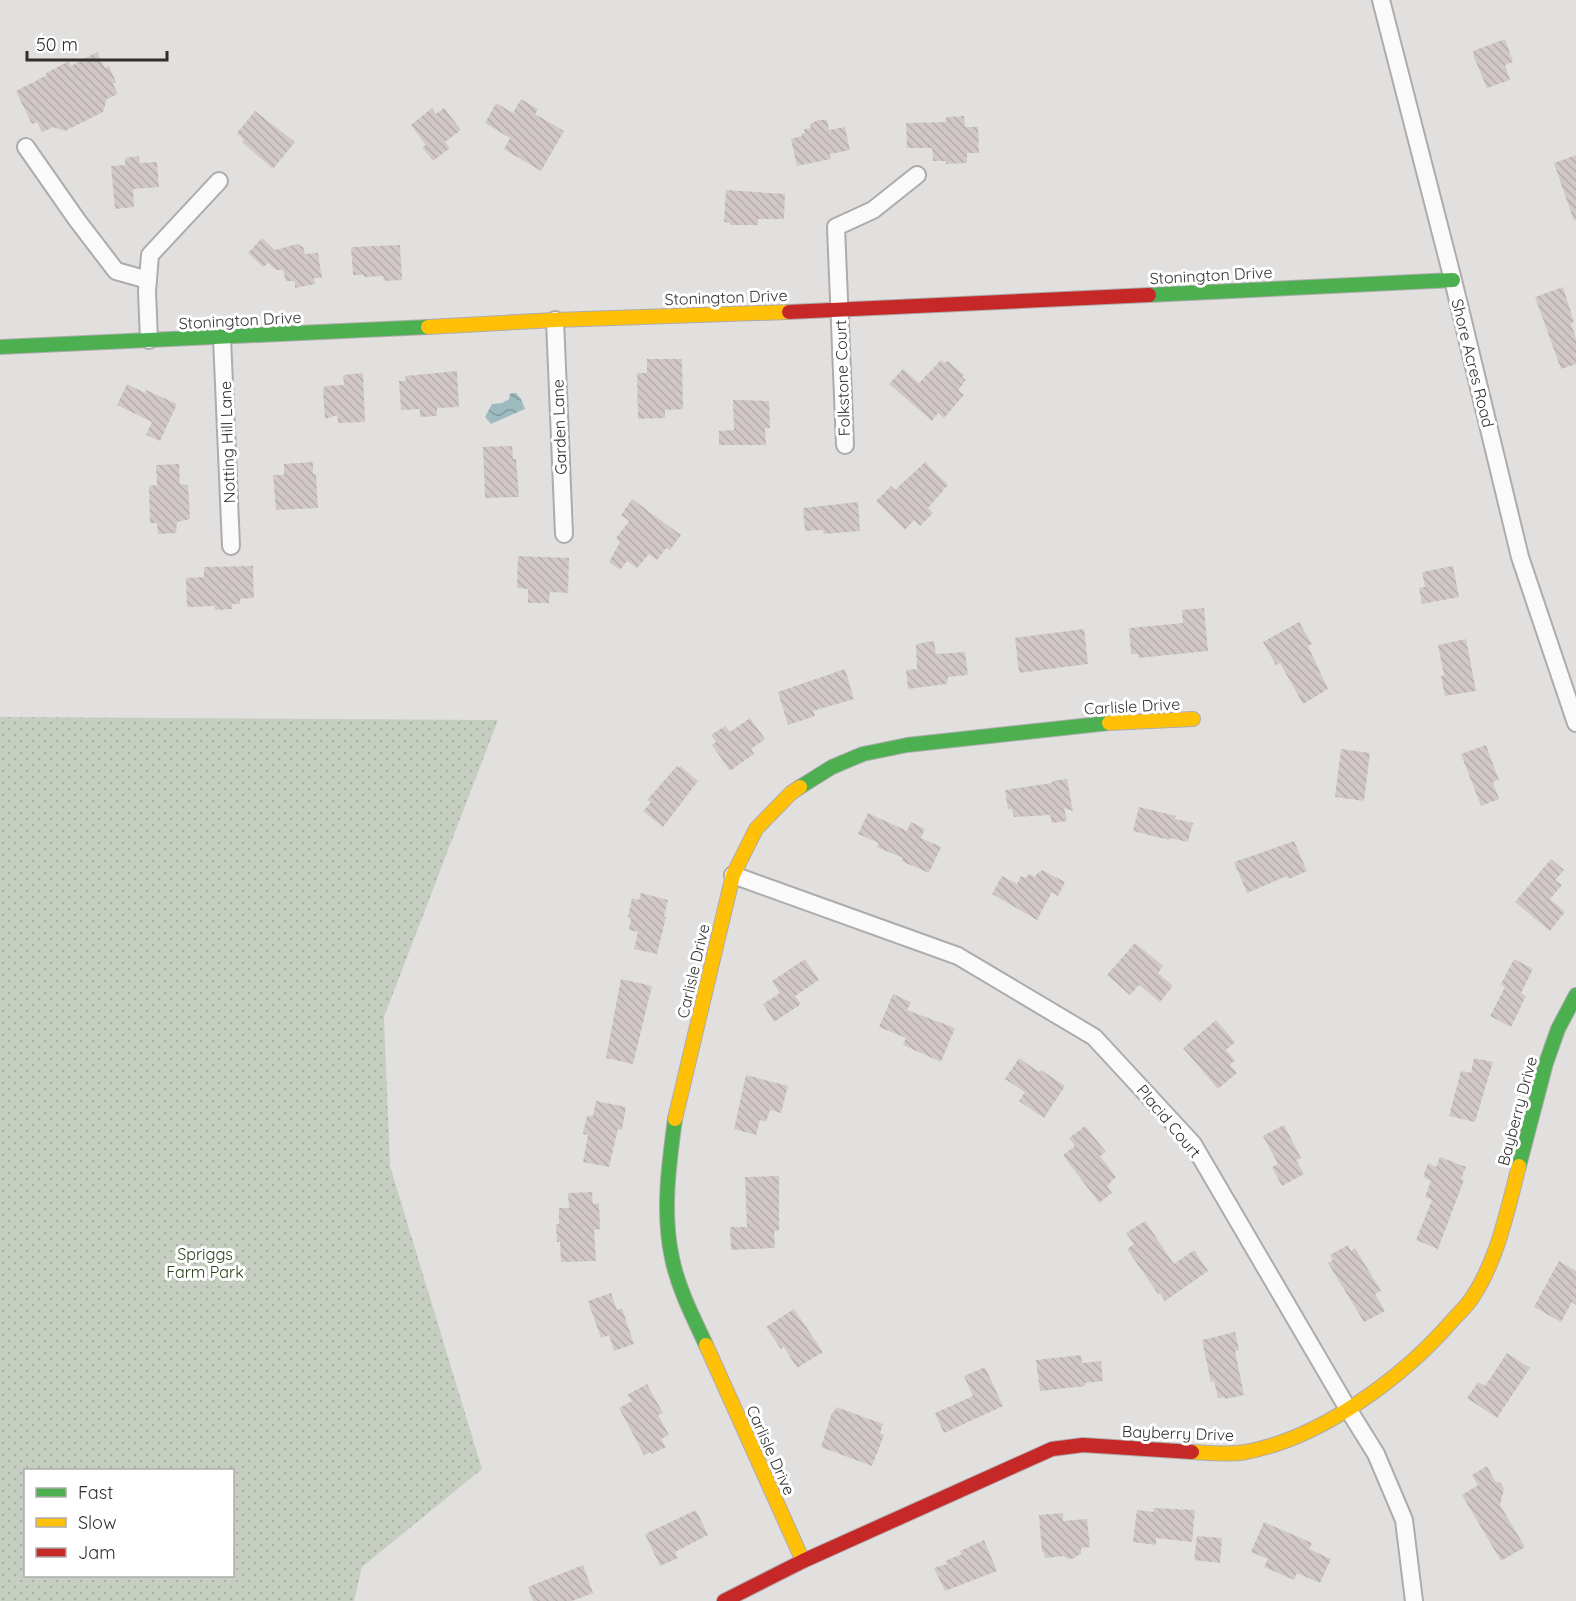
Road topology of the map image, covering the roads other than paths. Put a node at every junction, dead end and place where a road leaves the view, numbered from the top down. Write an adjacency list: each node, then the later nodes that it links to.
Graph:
1 (1381, 0): 6 (street, Shore Acres Road)
2 (26, 147): 5 (street)
3 (917, 175): 7 (street, Folkstone Court)
4 (219, 181): 5 (street)
5 (148, 280): 10 (street)
6 (1453, 280): 7 (street, Stonington Drive); 16 (street, Shore Acres Road)
7 (840, 310): 8 (street, Stonington Drive); 12 (street, Folkstone Court)
8 (555, 320): 9 (street, Stonington Drive); 13 (street, Garden Lane)
9 (222, 338): 10 (street, Stonington Drive); 14 (street, Notting Hill Lane)
10 (149, 340): 11 (street, Stonington Drive)
11 (0, 347)
12 (844, 445)
13 (564, 534)
14 (231, 546)
15 (1194, 719): 17 (street, Carlisle Drive)
16 (1576, 723)
17 (733, 875): 19 (street, Placid Court); 20 (street, Carlisle Drive)
18 (1576, 996): 19 (street, Bayberry Drive)
19 (1348, 1409): 20 (street, Bayberry Drive); 22 (street, Placid Court)
20 (803, 1561): 21 (street, Bayberry Drive)
21 (724, 1601)
22 (1414, 1601)

